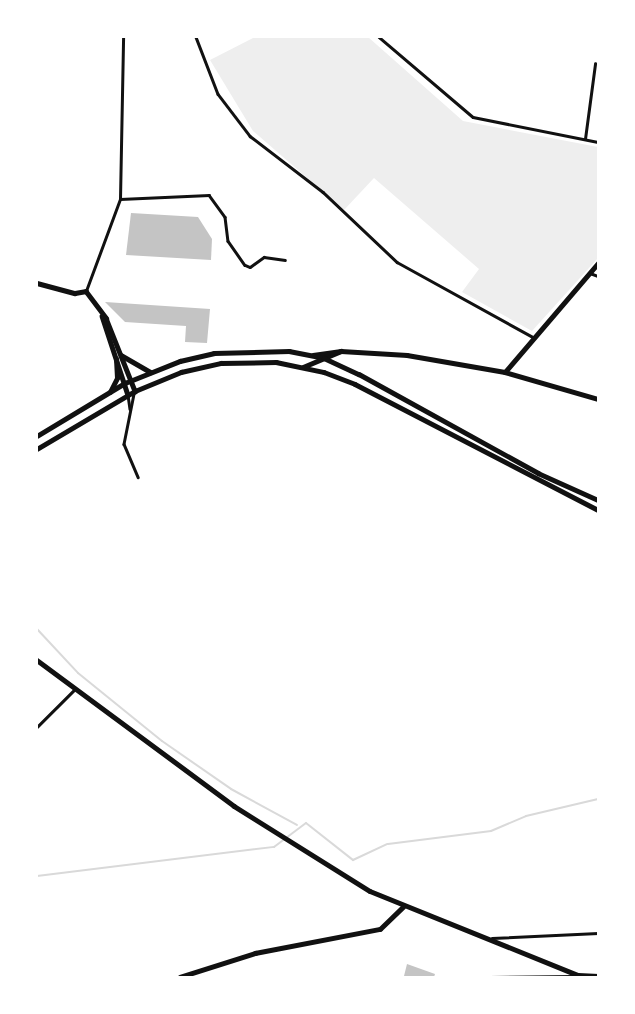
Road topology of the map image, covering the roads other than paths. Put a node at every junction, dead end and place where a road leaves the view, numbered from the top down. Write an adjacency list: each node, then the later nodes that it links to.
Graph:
1 (123, 37): 7 (street)
2 (196, 37): 15 (street)
3 (379, 37): 5 (street)
4 (595, 64): 5 (street)
5 (585, 139): 6 (street)
6 (598, 142)
7 (120, 199): 8 (street); 13 (street)
8 (285, 260)
9 (598, 263): 10 (main road)
10 (590, 273): 11 (street); 15 (main road)
11 (598, 276)
12 (37, 283): 13 (main road)
13 (86, 291): 14 (main road)
14 (102, 316): 17 (main road); 20 (main road)
15 (533, 337): 24 (main road)
16 (338, 351): 18 (main road); 19 (main road); 21 (main road); 24 (main road)
17 (121, 355): 23 (main road); 25 (main road)
18 (313, 355): 19 (main road); 23 (main road)
19 (324, 358): 21 (main road); 22 (main road)
20 (116, 359): 26 (main road); 28 (main road)
21 (337, 364): 35 (main road)
22 (303, 367): 27 (main road); 36 (main road)
23 (150, 372): 25 (main road)
24 (505, 372): 30 (main road)
25 (132, 380): 26 (main road); 27 (main road)
26 (125, 383): 28 (main road); 29 (main road)
27 (135, 391): 29 (main road); 31 (street)
28 (109, 394): 32 (main road)
29 (128, 395): 31 (street); 33 (main road)
30 (598, 399)
31 (130, 411): 34 (street)
32 (37, 436)
33 (37, 449)
34 (138, 477)
35 (598, 500)
36 (598, 510)
37 (37, 660): 38 (main road)
38 (75, 689): 39 (street); 40 (main road)
39 (37, 727)
40 (403, 907): 42 (main road); 45 (main road)
41 (598, 933): 42 (street)
42 (492, 938): 43 (main road)
43 (578, 975): 44 (main road); 46 (street)
44 (598, 976)
45 (180, 977)
46 (491, 977)

